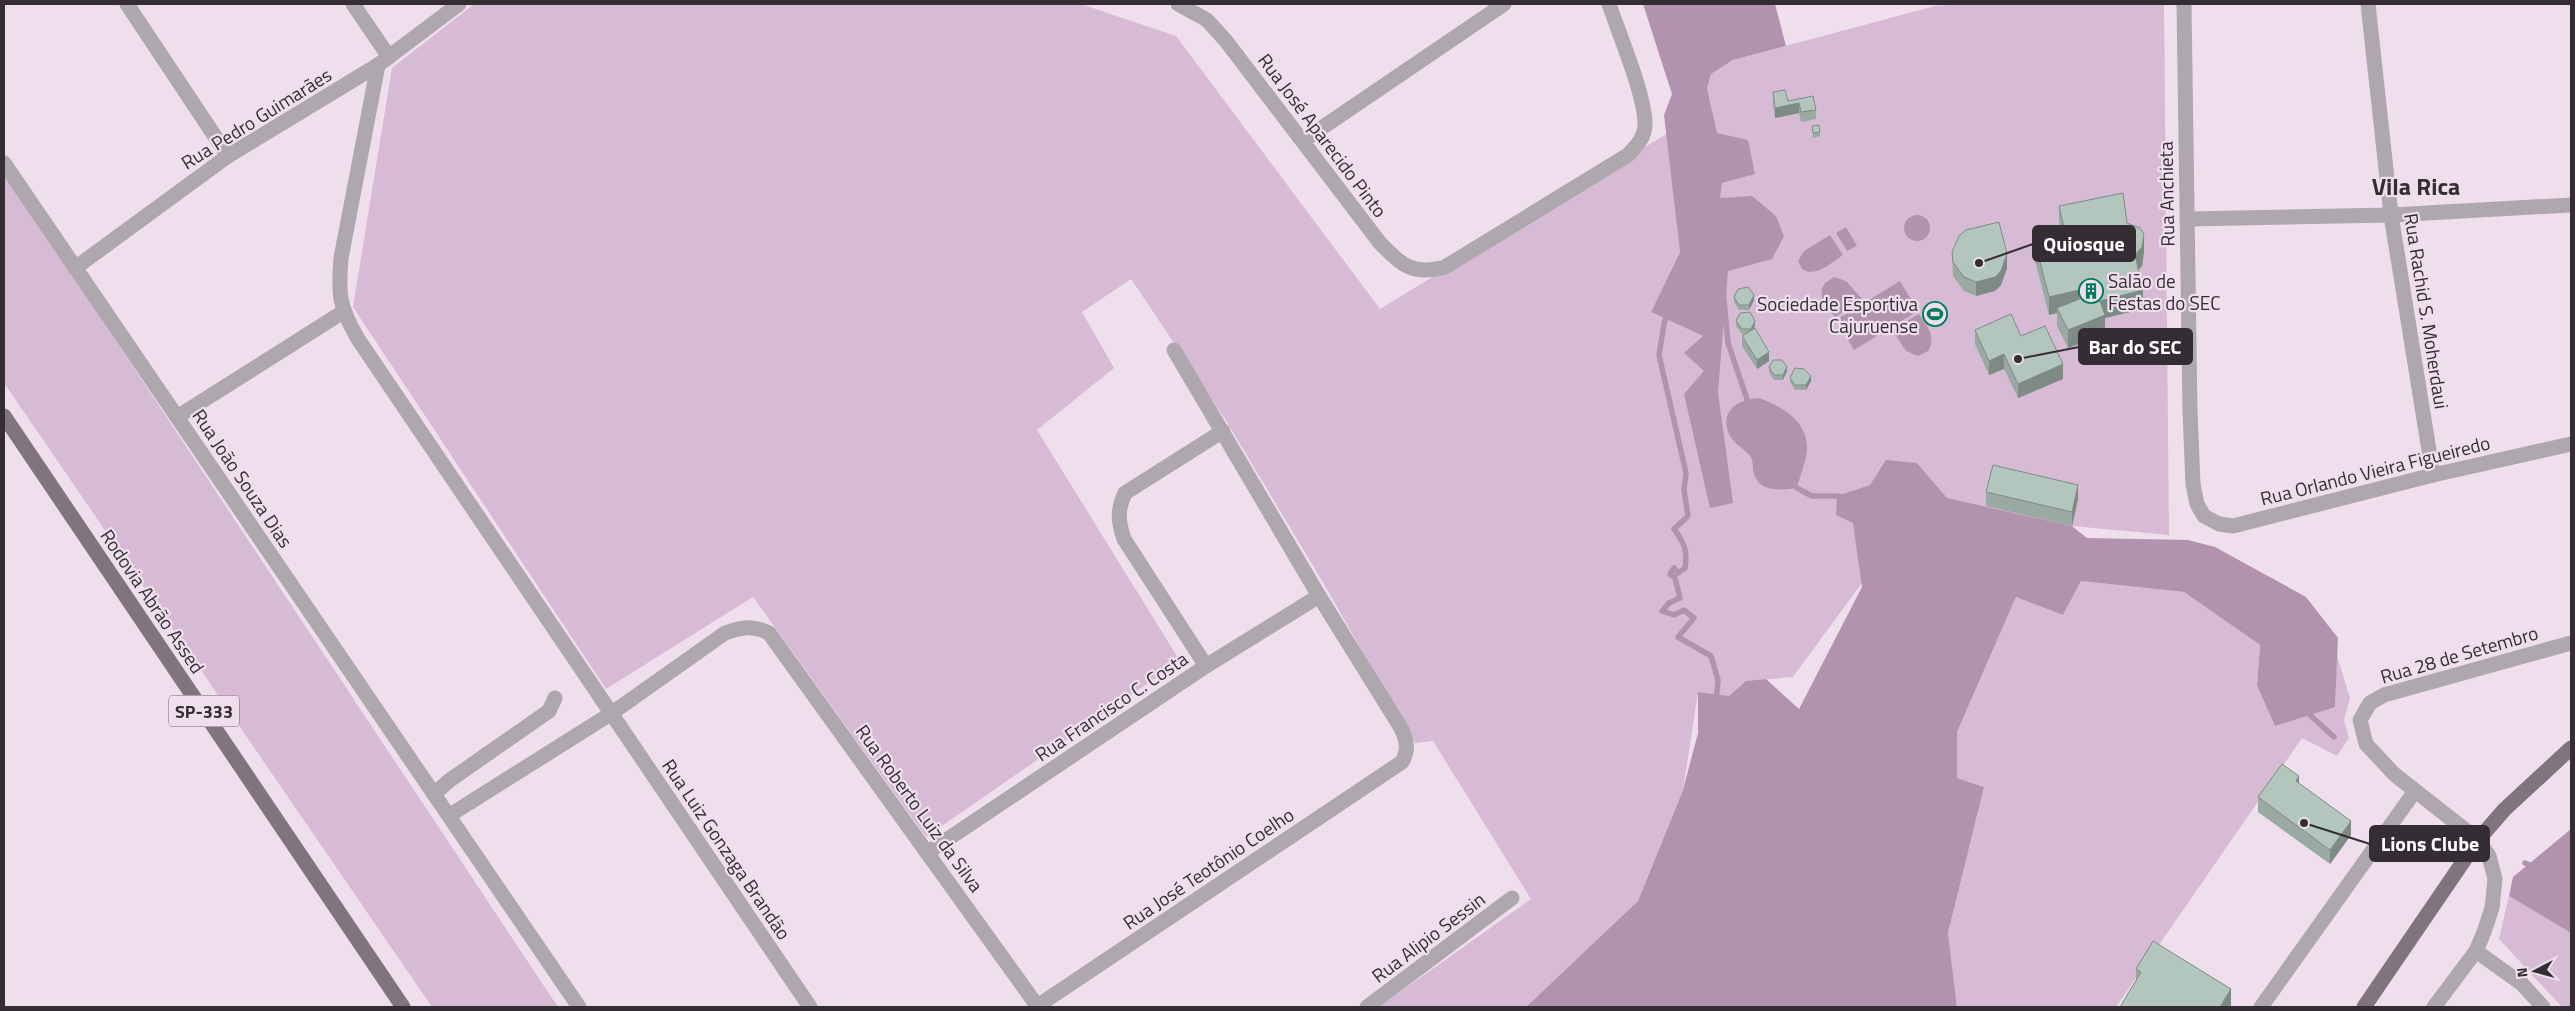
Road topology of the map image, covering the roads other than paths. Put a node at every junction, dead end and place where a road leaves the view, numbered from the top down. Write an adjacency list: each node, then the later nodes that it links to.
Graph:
1 (127, 4): 11 (street)
2 (353, 4): 9 (street)
3 (459, 4): 9 (street, Rua Pedro Guimarães)
4 (1183, 4): 10 (street, Rua José Aparecido Pinto)
5 (1504, 4): 10 (street)
6 (1609, 4): 10 (street, Rua José Aparecido Pinto)
7 (2184, 4): 15 (street, Rua Anchieta)
8 (2368, 4): 14 (street, Rua Rachid S. Moherdaui)
9 (384, 61): 11 (street, Rua Pedro Guimarães); 17 (street, Rua Luiz Gonzaga Brandão)
10 (1304, 140)
11 (228, 156): 16 (street, Rua Pedro Guimarães)
12 (4, 164): 16 (street, Rua João Souza Dias)
13 (2571, 205): 14 (street)
14 (2391, 215): 15 (street); 23 (street, Rua Rachid S. Moherdaui)
15 (2187, 219): 24 (street, Rua Anchieta)
16 (75, 268): 20 (street, Rua João Souza Dias)
17 (343, 312): 20 (street); 29 (street, Rua Luiz Gonzaga Brandão)
18 (1174, 350): 21 (street)
19 (4, 416): 38 (main road, Rodovia Abrão Assed / SP-333)
20 (177, 417): 32 (street, Rua João Souza Dias)
21 (1223, 431): 25 (street); 27 (street)
22 (2571, 444): 23 (street, Rua Orlando Vieira Figueiredo)
23 (2433, 475): 24 (street, Rua Orlando Vieira Figueiredo)
24 (2197, 504)
25 (1319, 596): 27 (street, Rua Francisco C. Costa); 41 (street, Rua José Teotônio Coelho)
26 (2571, 642): 31 (street, Rua 28 de Setembro)
27 (1206, 666): 35 (street, Rua Francisco C. Costa)
28 (555, 698): 32 (street)
29 (612, 713): 33 (street); 35 (street, Rua Roberto Luiz da Silva); 40 (street, Rua Luiz Gonzaga Brandão)
30 (2571, 748): 34 (main road)
31 (2415, 791): 34 (street, Rua 28 de Setembro); 43 (street)
32 (434, 794): 33 (street, Rua João Souza Dias)
33 (450, 815): 39 (street, Rua João Souza Dias)
34 (2478, 840): 37 (street); 44 (main road)
35 (927, 853): 41 (street, Rua Roberto Luiz da Silva)
36 (1512, 898): 42 (street, Rua Alipio Sessin)
37 (2476, 951): 45 (street); 46 (street)
38 (403, 1007)
39 (579, 1007)
40 (810, 1007)
41 (1037, 1007)
42 (1367, 1007)
43 (2261, 1007)
44 (2364, 1007)
45 (2434, 1007)
46 (2542, 1007)

